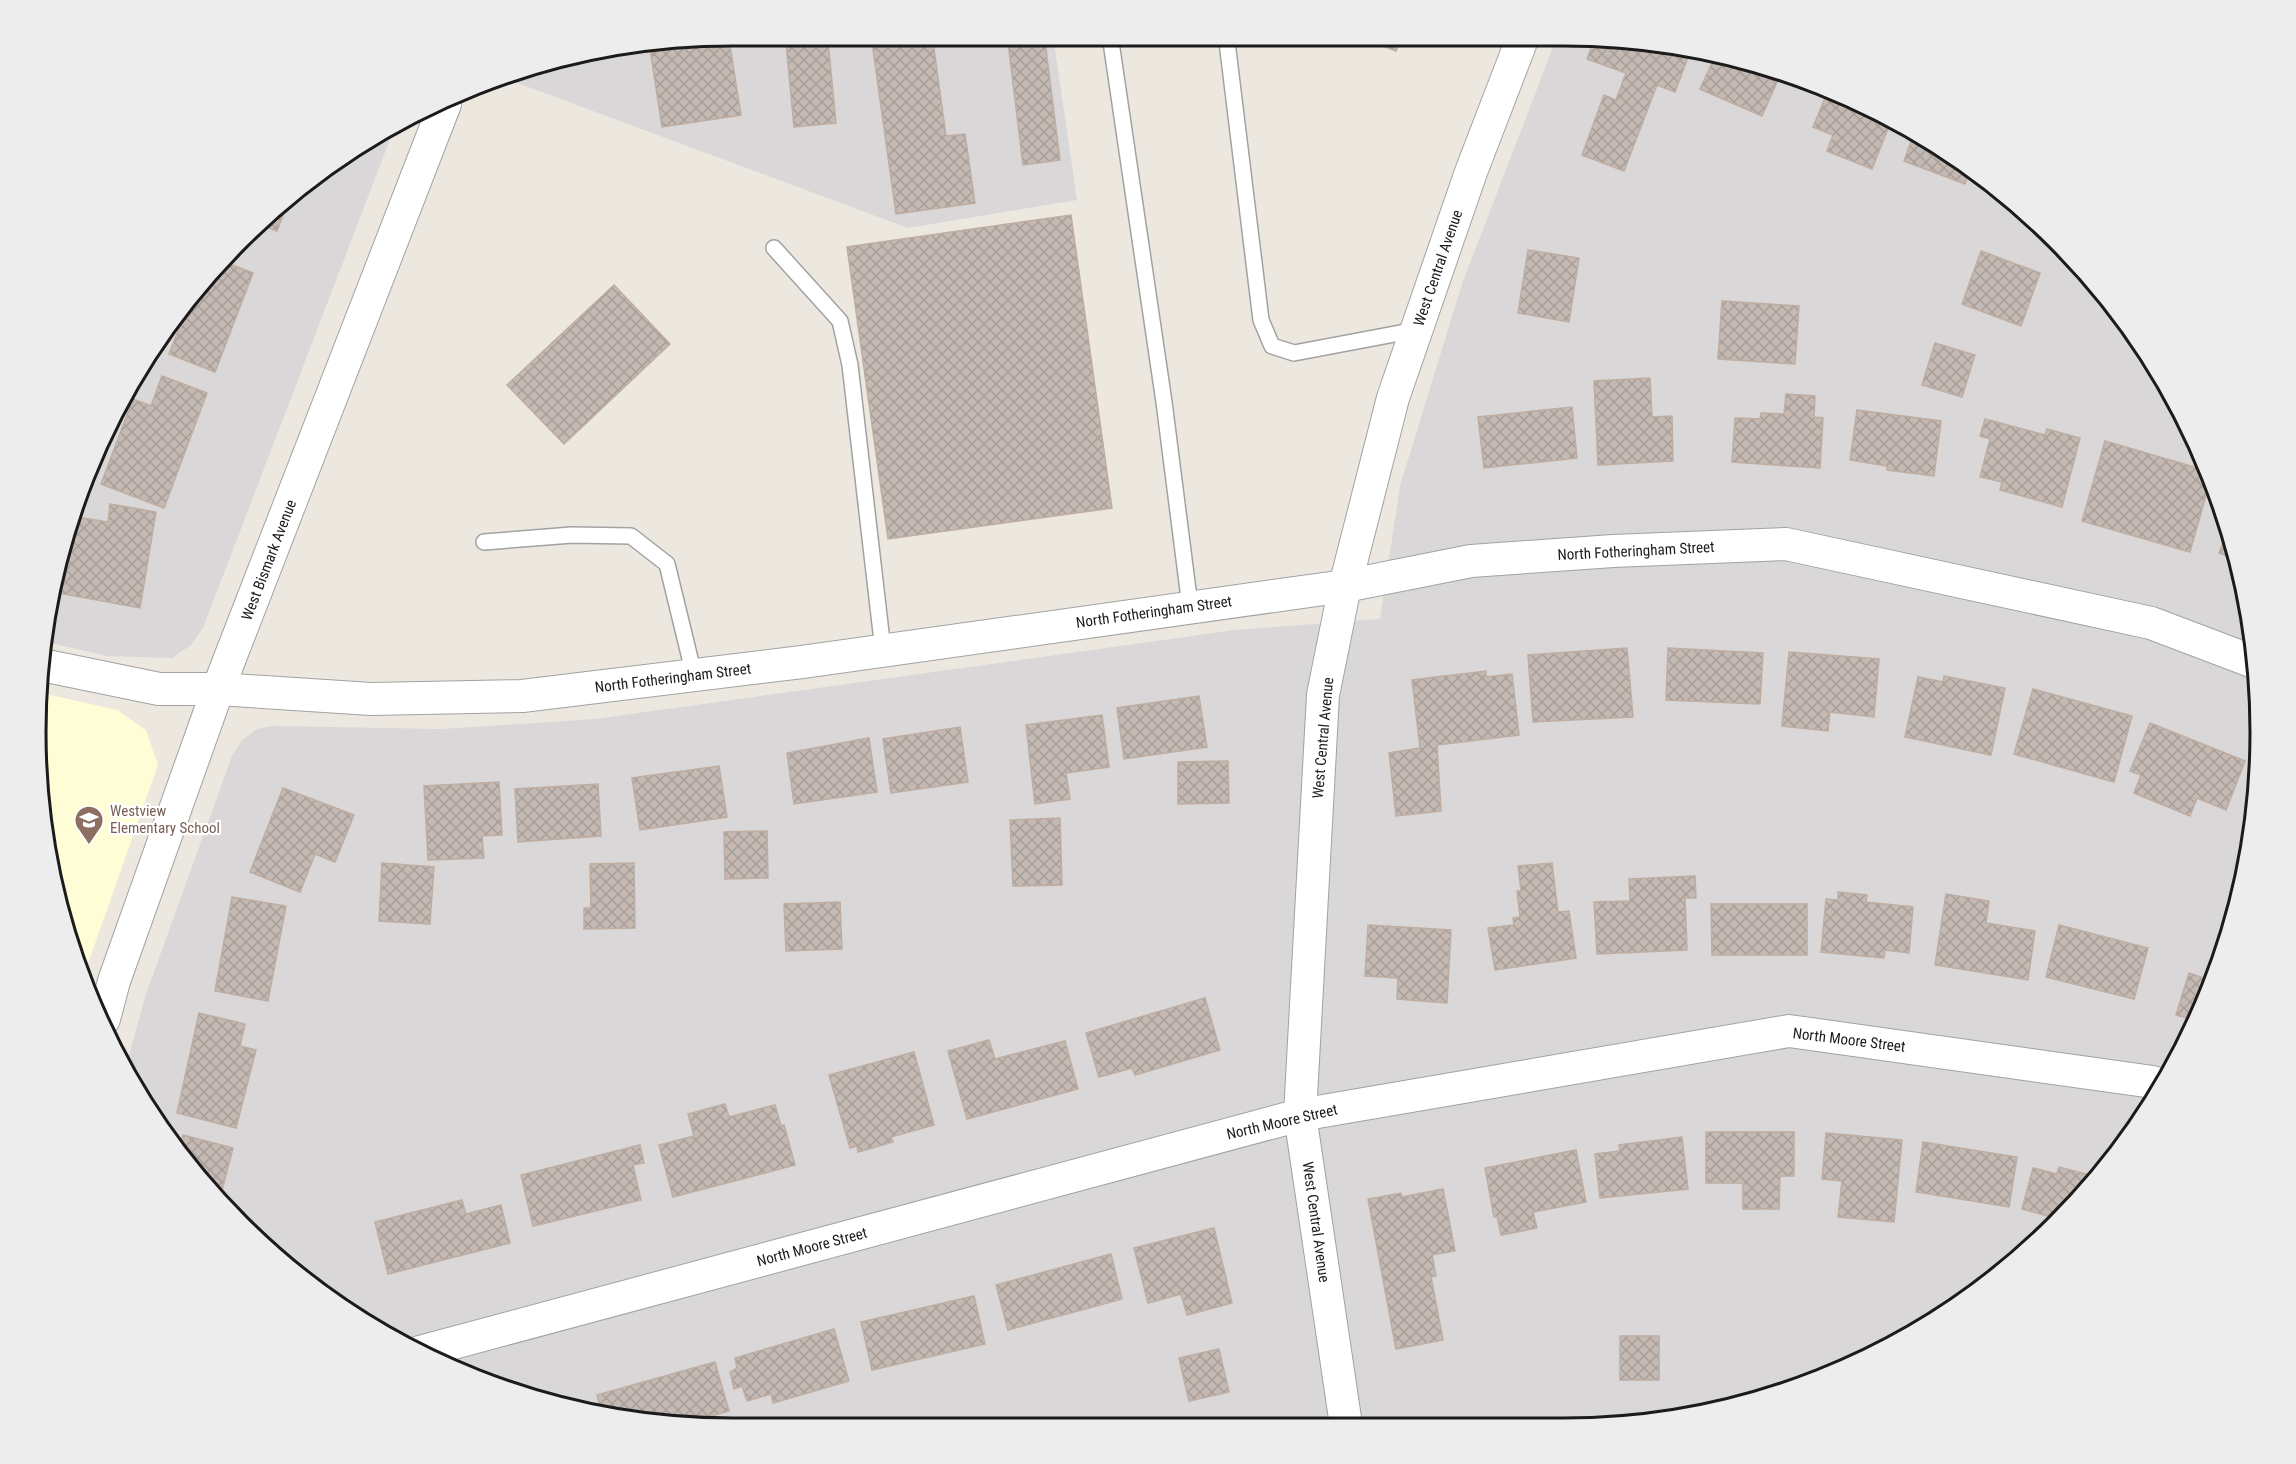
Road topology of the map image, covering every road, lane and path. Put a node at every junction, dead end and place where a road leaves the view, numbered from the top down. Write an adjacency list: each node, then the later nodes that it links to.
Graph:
1 (1112, 46): 9 (lane)
2 (1227, 46): 6 (lane)
3 (1520, 46): 6 (street, West Central Avenue)
4 (442, 111): 14 (street, West Bismark Avenue)
5 (774, 248): 10 (lane)
6 (1416, 330): 8 (street, West Central Avenue)
7 (484, 542): 13 (lane)
8 (1345, 586): 9 (street, North Fotheringham Street); 11 (street, North Fotheringham Street); 17 (street, West Central Avenue)
9 (1190, 606): 10 (street, North Fotheringham Street)
10 (883, 650): 13 (street, North Fotheringham Street)
11 (2245, 659)
12 (50, 667): 14 (street, North Fotheringham Street)
13 (694, 675): 14 (street, North Fotheringham Street)
14 (218, 689): 15 (street, West Bismark Avenue)
15 (106, 1010)
16 (2153, 1082): 17 (street, North Moore Street)
17 (1300, 1115): 18 (street, North Moore Street); 19 (street, West Central Avenue)
18 (433, 1349)
19 (1345, 1418)

